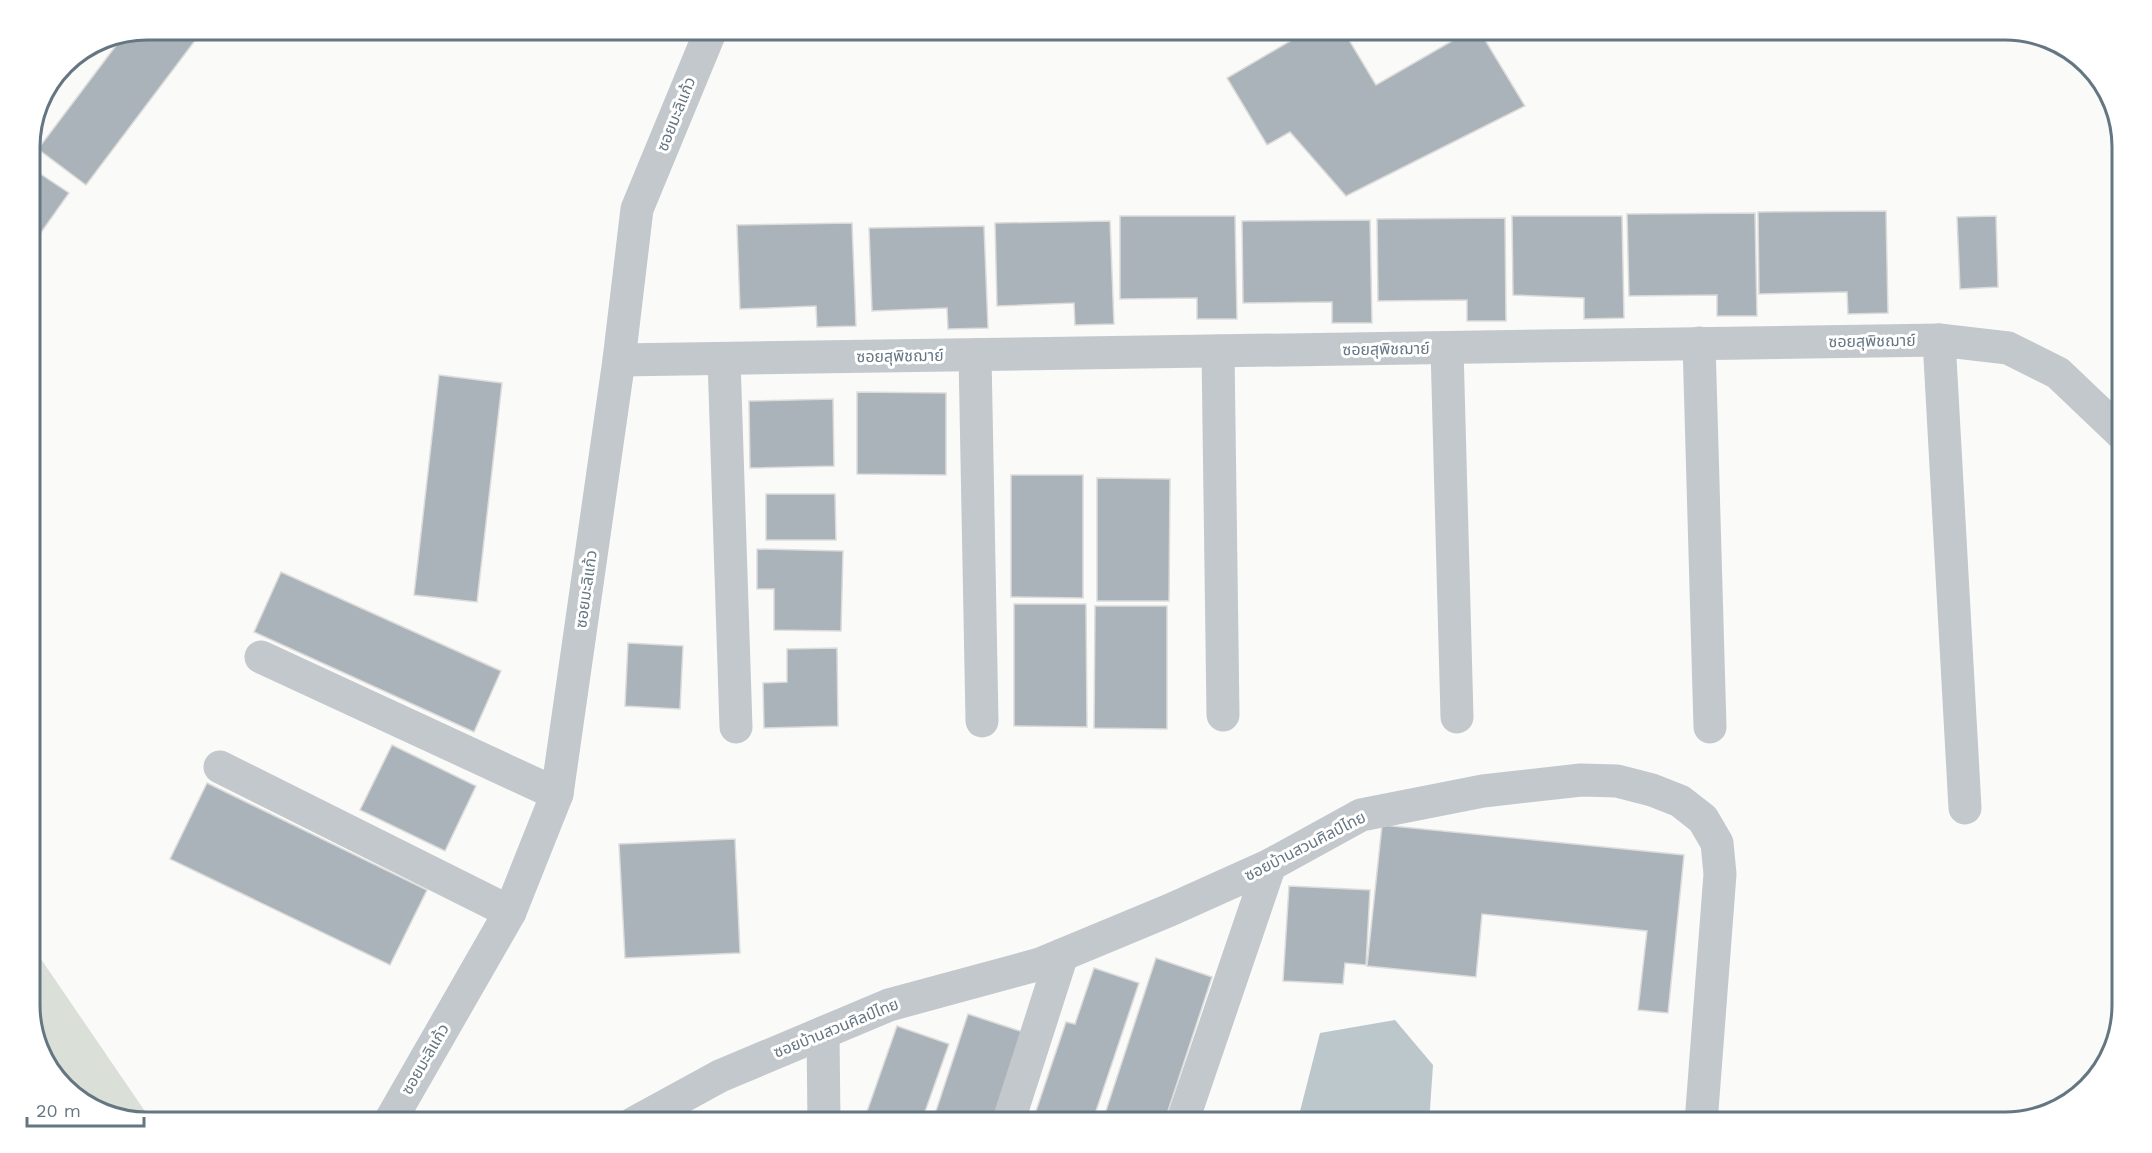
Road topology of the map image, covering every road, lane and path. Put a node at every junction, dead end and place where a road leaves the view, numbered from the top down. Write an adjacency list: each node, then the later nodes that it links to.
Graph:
1 (707, 41): 8 (street, ซอยมะลิแก้ว)
2 (1939, 340): 3 (street, ซอยสุพิชฌาย์); 9 (street, ซอยสุพิชฌาย์); 18 (street)
3 (1699, 344): 4 (street, ซอยสุพิชฌาย์); 15 (street)
4 (1447, 348): 5 (street, ซอยสุพิชฌาย์); 12 (street)
5 (1218, 351): 6 (street, ซอยสุพิชฌาย์); 11 (street)
6 (975, 355): 7 (street, ซอยสุพิชฌาย์); 13 (street)
7 (724, 359): 8 (street, ซอยสุพิชฌาย์); 14 (street)
8 (619, 360): 17 (street, ซอยมะลิแก้ว)
9 (2111, 424)
10 (261, 657): 17 (street)
11 (1223, 715)
12 (1457, 717)
13 (982, 722)
14 (736, 727)
15 (1710, 727)
16 (220, 767): 20 (street)
17 (557, 794): 20 (street, ซอยมะลิแก้ว)
18 (1965, 808)
19 (1270, 865): 21 (street, ซอยบ้านสวนศิลป์ไทย); 27 (street); 28 (street, ซอยบ้านสวนศิลป์ไทย)
20 (510, 912): 23 (street, ซอยมะลิแก้ว)
21 (1062, 955): 22 (street, ซอยบ้านสวนศิลป์ไทย); 26 (street)
22 (823, 1033): 24 (street, ซอยบ้านสวนศิลป์ไทย); 25 (street)
23 (395, 1112)
24 (654, 1112)
25 (824, 1112)
26 (1012, 1112)
27 (1186, 1112)
28 (1702, 1112)

